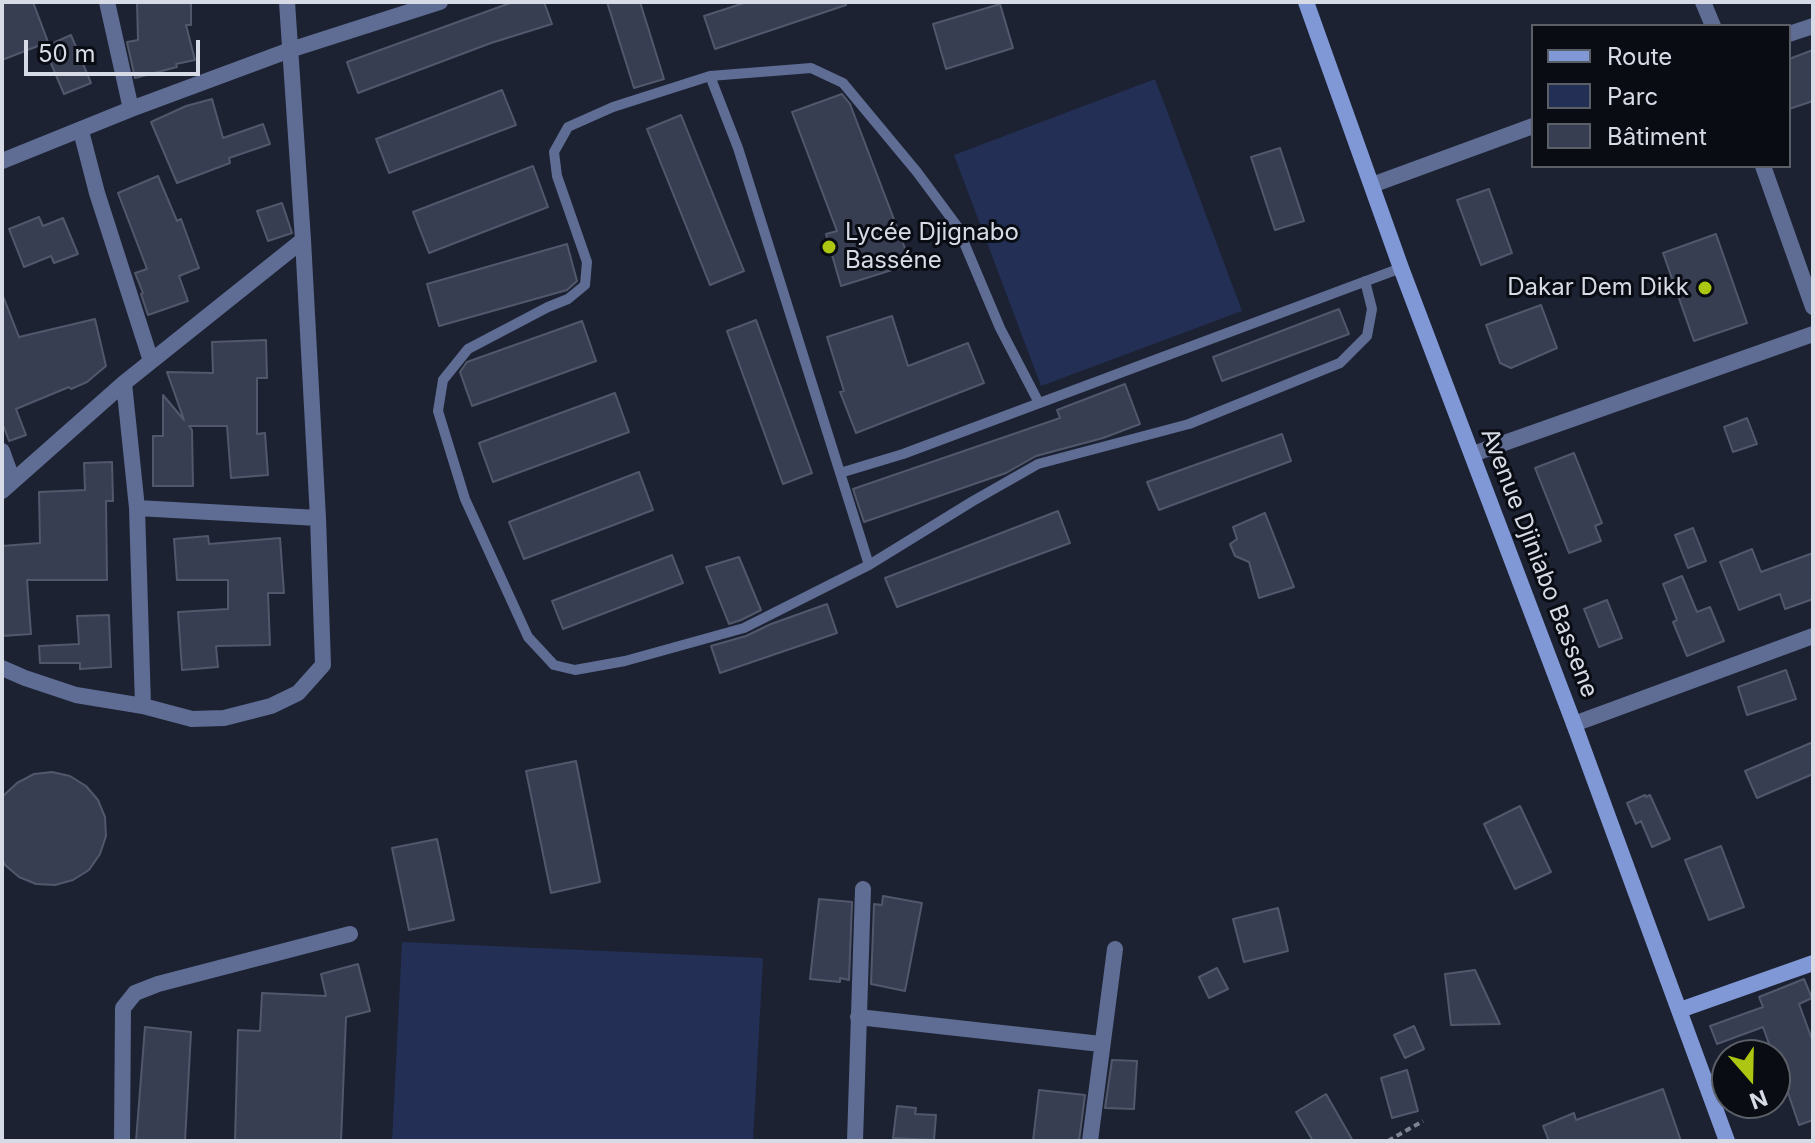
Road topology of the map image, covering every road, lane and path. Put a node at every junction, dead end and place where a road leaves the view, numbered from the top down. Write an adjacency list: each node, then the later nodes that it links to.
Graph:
1 (107, 2): 11 (street)
2 (287, 2): 9 (street)
3 (440, 2): 9 (street)
4 (1306, 2): 16 (main road, Avenue Djiniabo Bassene)
5 (1703, 2): 6 (street)
6 (1712, 24)
7 (1813, 26): 8 (street)
8 (1791, 33)
9 (290, 50): 11 (street); 17 (street)
10 (710, 76): 24 (lane); 27 (lane); 31 (lane)
11 (131, 109): 13 (street)
12 (1531, 127): 16 (street)
13 (81, 131): 14 (street); 22 (street)
14 (2, 161)
15 (1764, 168): 20 (street)
16 (1372, 185): 18 (main road, Avenue Djiniabo Bassene)
17 (303, 240): 22 (street); 30 (street)
18 (1401, 268): 19 (lane); 26 (main road, Avenue Djiniabo Bassene)
19 (1365, 281): 24 (lane); 31 (lane)
20 (1813, 307)
21 (1813, 334): 26 (street)
22 (151, 361): 23 (street)
23 (124, 383): 28 (street); 29 (street)
24 (1039, 403): 27 (lane)
25 (2, 451): 28 (street)
26 (1473, 454): 35 (main road, Avenue Djiniabo Bassene)
27 (840, 473): 31 (lane)
28 (8, 486)
29 (137, 508): 30 (street); 34 (street)
30 (318, 518): 34 (street)
31 (869, 565)
32 (1813, 636): 35 (street)
33 (2, 668): 34 (street)
34 (143, 706)
35 (1574, 724): 40 (main road, Avenue Djiniabo Bassene)
36 (863, 889): 41 (street)
37 (350, 934): 44 (street)
38 (1115, 949): 42 (street)
39 (1813, 963): 40 (main road)
40 (1680, 1010): 48 (main road, Avenue Djiniabo Bassene)
41 (858, 1017): 42 (street); 45 (street)
42 (1101, 1044): 46 (street)
43 (1423, 1121): 47 (path)
44 (122, 1141)
45 (855, 1141)
46 (1090, 1141)
47 (1388, 1141)
48 (1727, 1141)

